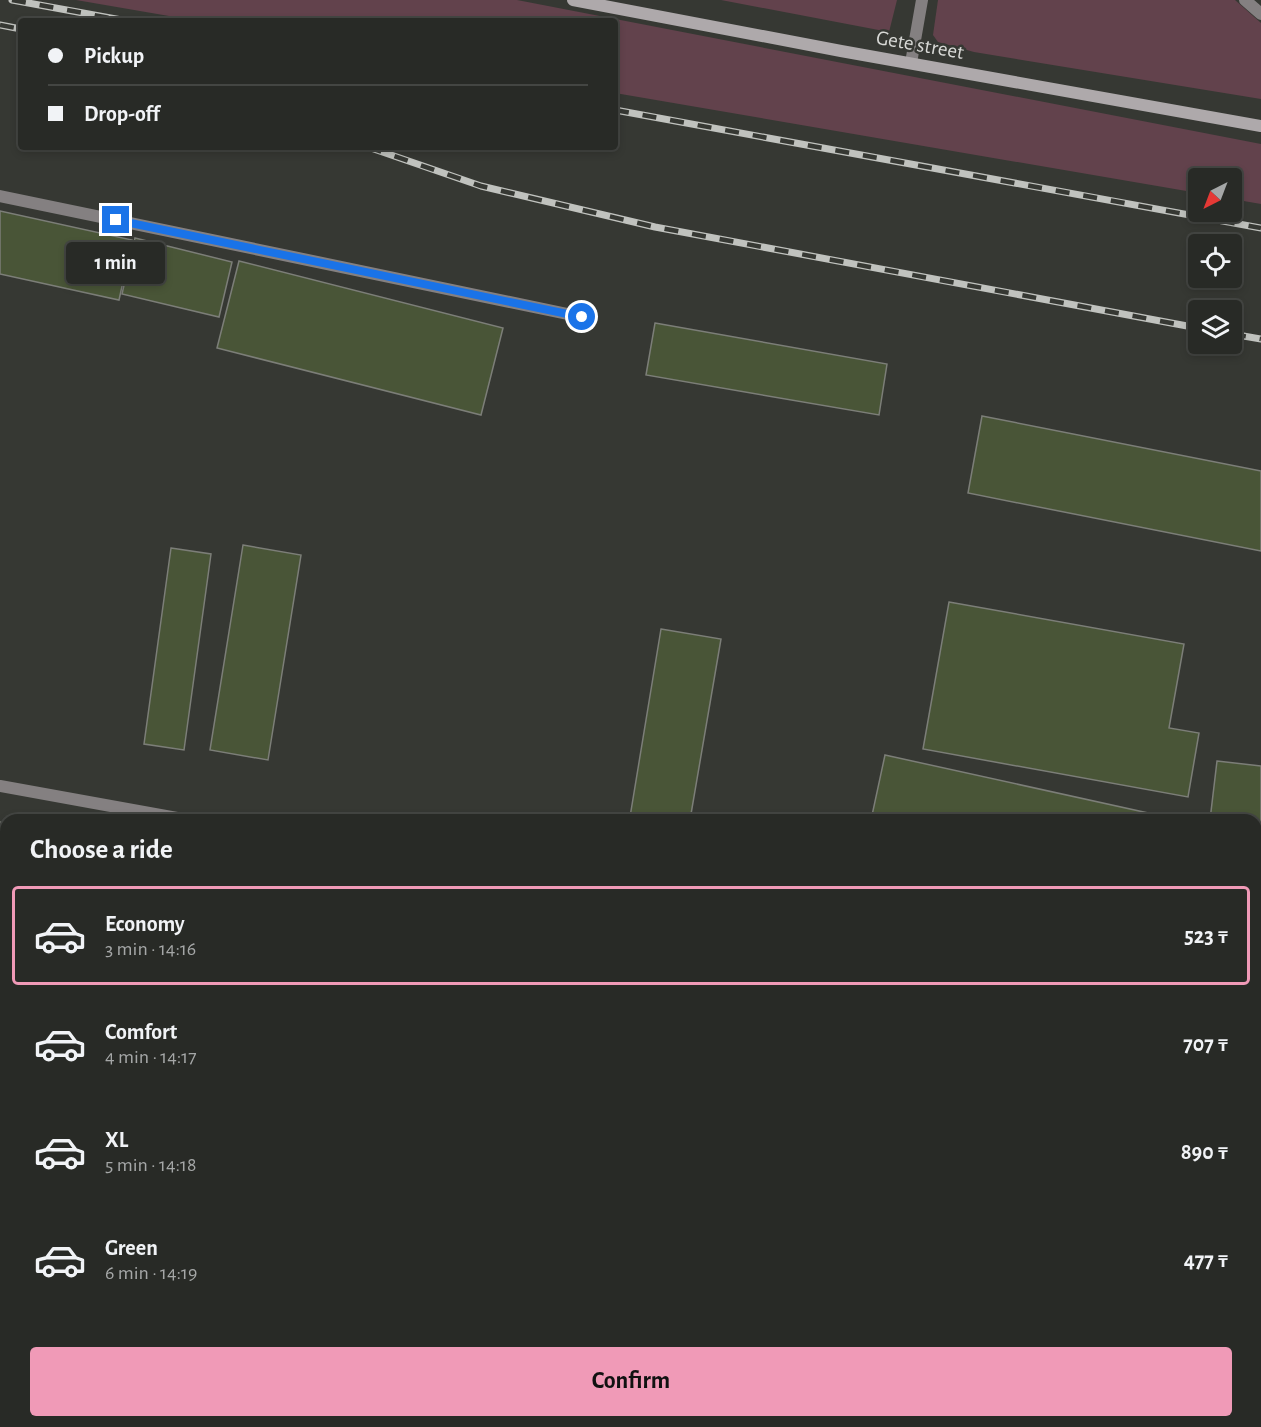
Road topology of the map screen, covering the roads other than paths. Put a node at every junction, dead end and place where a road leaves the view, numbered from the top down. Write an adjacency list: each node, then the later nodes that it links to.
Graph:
1 (573, 0): 5 (main road, Gete street)
2 (922, 0): 5 (lane)
3 (1245, 0): 4 (lane)
4 (1261, 14)
5 (911, 63): 6 (main road, Gete street)
6 (1261, 126)
7 (0, 196): 8 (lane)
8 (582, 317)
9 (0, 786): 10 (lane)
10 (155, 814)

